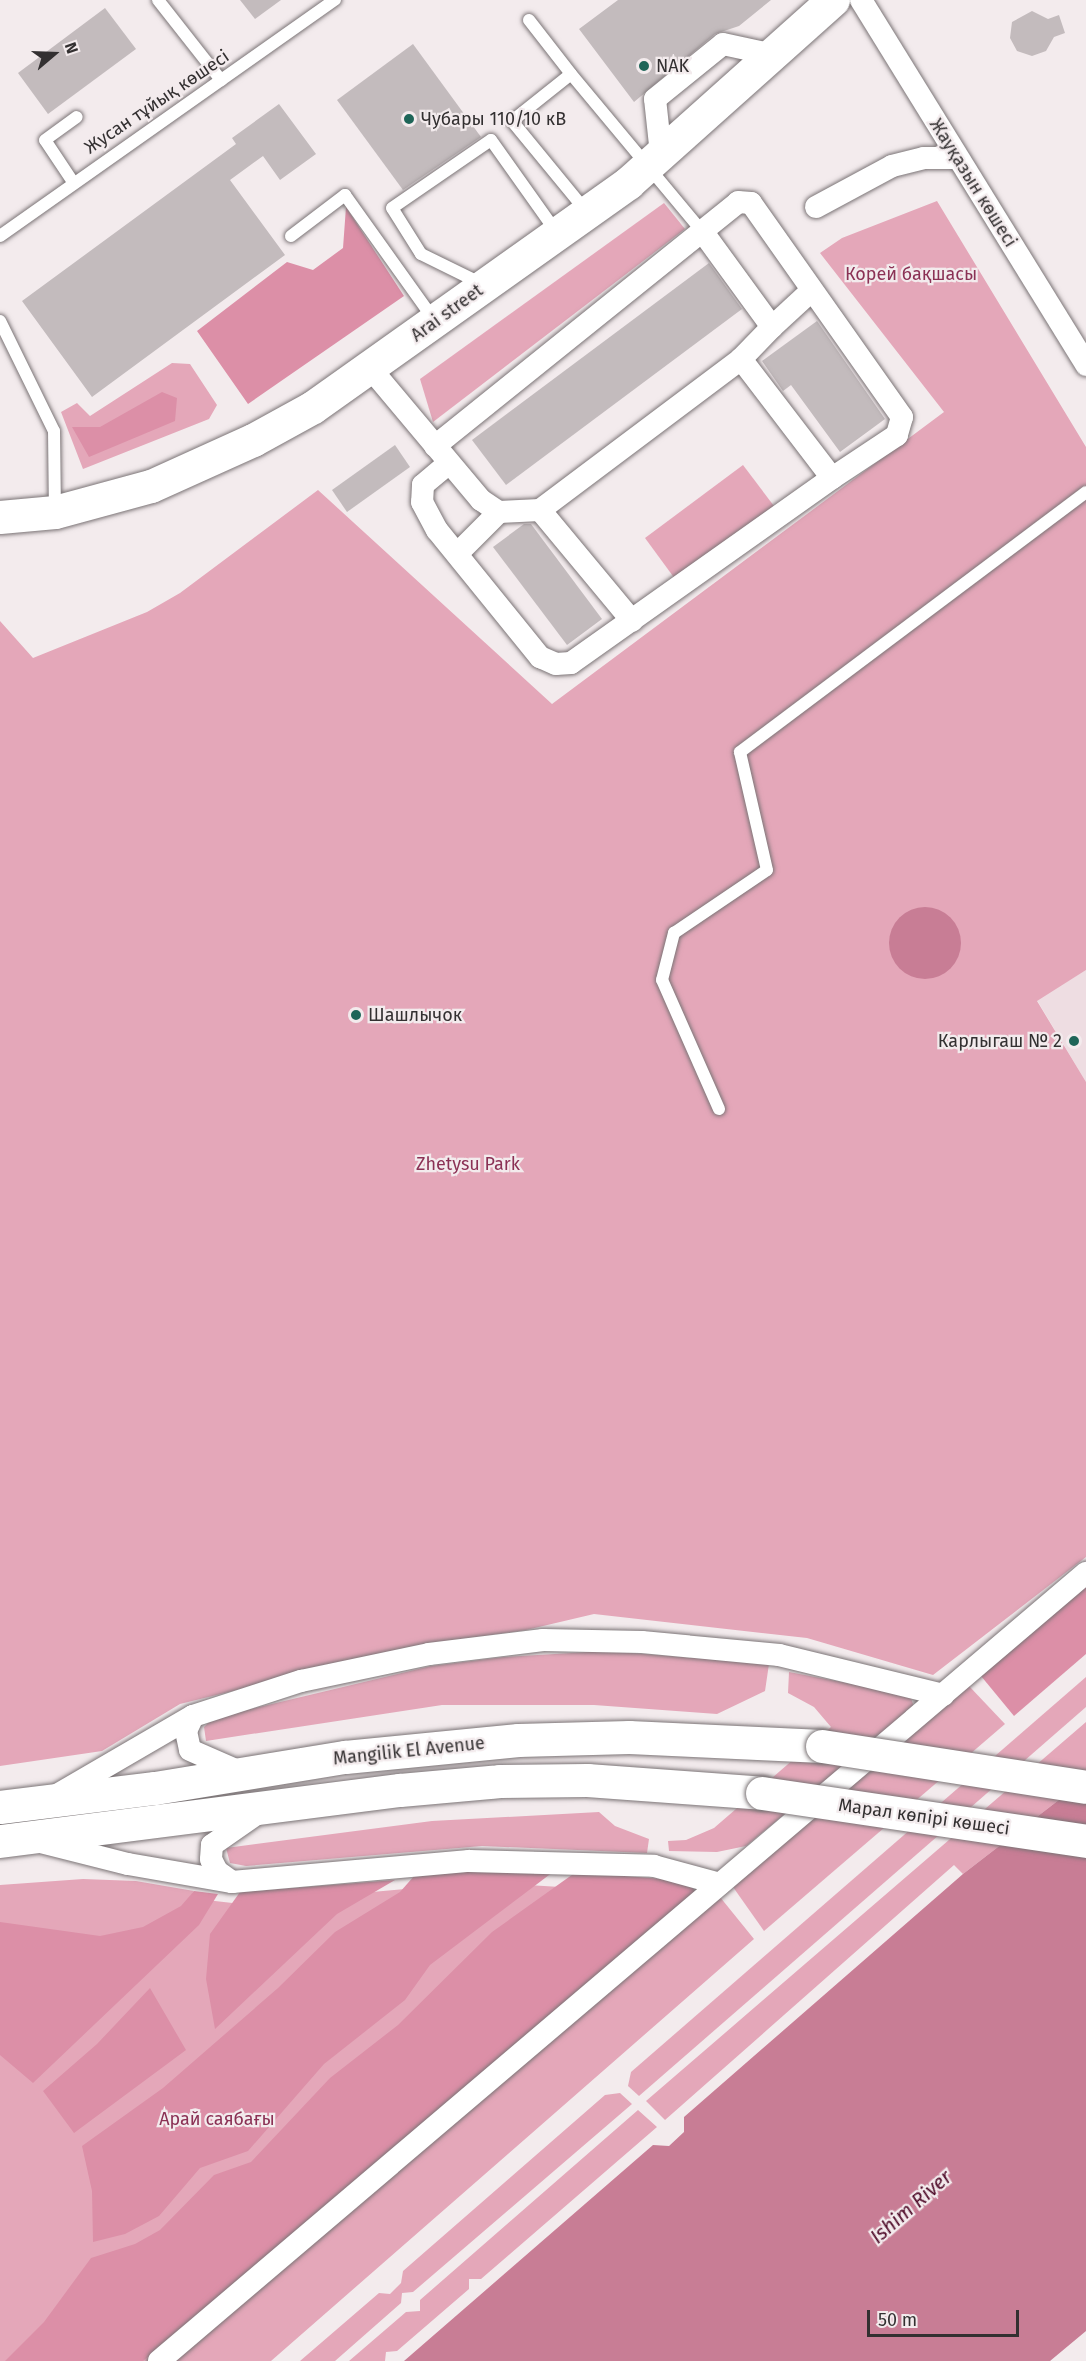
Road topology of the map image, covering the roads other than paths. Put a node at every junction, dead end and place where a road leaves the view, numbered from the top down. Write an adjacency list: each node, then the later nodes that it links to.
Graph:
1 (158, 0): 8 (lane)
2 (335, 0): 8 (lane, Жусан тұйық көшесі)
3 (834, 0): 6 (main road, Arai street)
4 (861, 0): 10 (street, Жауқазын көшесі)
5 (529, 20): 7 (lane)
6 (774, 56): 11 (main road, Arai street); 11 (street)
7 (571, 74): 11 (lane); 14 (lane)
8 (220, 80): 12 (lane, Жусан тұйық көшесі)
9 (77, 117): 12 (lane)
10 (956, 158): 13 (street); 25 (street, Жауқазын көшесі)
11 (655, 159): 14 (main road, Arai street); 15 (lane)
12 (73, 182): 17 (lane, Жусан тұйық көшесі)
13 (816, 207)
14 (586, 212): 16 (main road, Arai street)
15 (702, 231): 20 (street); 23 (street); 27 (street)
16 (558, 234): 19 (main road, Arai street); 19 (lane)
17 (0, 236)
18 (291, 236): 22 (lane)
19 (485, 285): 22 (main road, Arai street)
20 (811, 291): 23 (street); 28 (street)
21 (0, 321): 31 (lane)
22 (434, 321): 26 (main road, Arai street)
23 (772, 327): 24 (street)
24 (741, 359): 28 (street); 30 (street)
25 (1086, 365)
26 (371, 369): 27 (street); 31 (main road, Arai street)
27 (442, 454): 32 (street); 34 (street)
28 (832, 478): 35 (street)
29 (1086, 492): 36 (lane)
30 (540, 510): 32 (street); 35 (street)
31 (55, 512): 33 (main road, Arai street)
32 (499, 512): 34 (street)
33 (0, 517)
34 (457, 554): 35 (street)
35 (632, 621)
36 (719, 1109)
37 (1086, 1573): 38 (street)
38 (943, 1695): 39 (street); 49 (street)
39 (193, 1716): 40 (street); 43 (street)
40 (244, 1774): 41 (main road, Mangilik El Avenue, bridge); 43 (main road, Mangilik El Avenue)
41 (1086, 1787)
42 (762, 1793): 45 (main road, Mangilik El Avenue); 47 (main road, Марал көпірі көшесі, bridge)
43 (45, 1802): 44 (main road, Mangilik El Avenue)
44 (0, 1807)
45 (265, 1808): 46 (main road, Mangilik El Avenue); 48 (street)
46 (14, 1840): 48 (street)
47 (1086, 1841)
48 (232, 1882): 49 (street)
49 (720, 1884): 50 (street)
50 (159, 2361)

